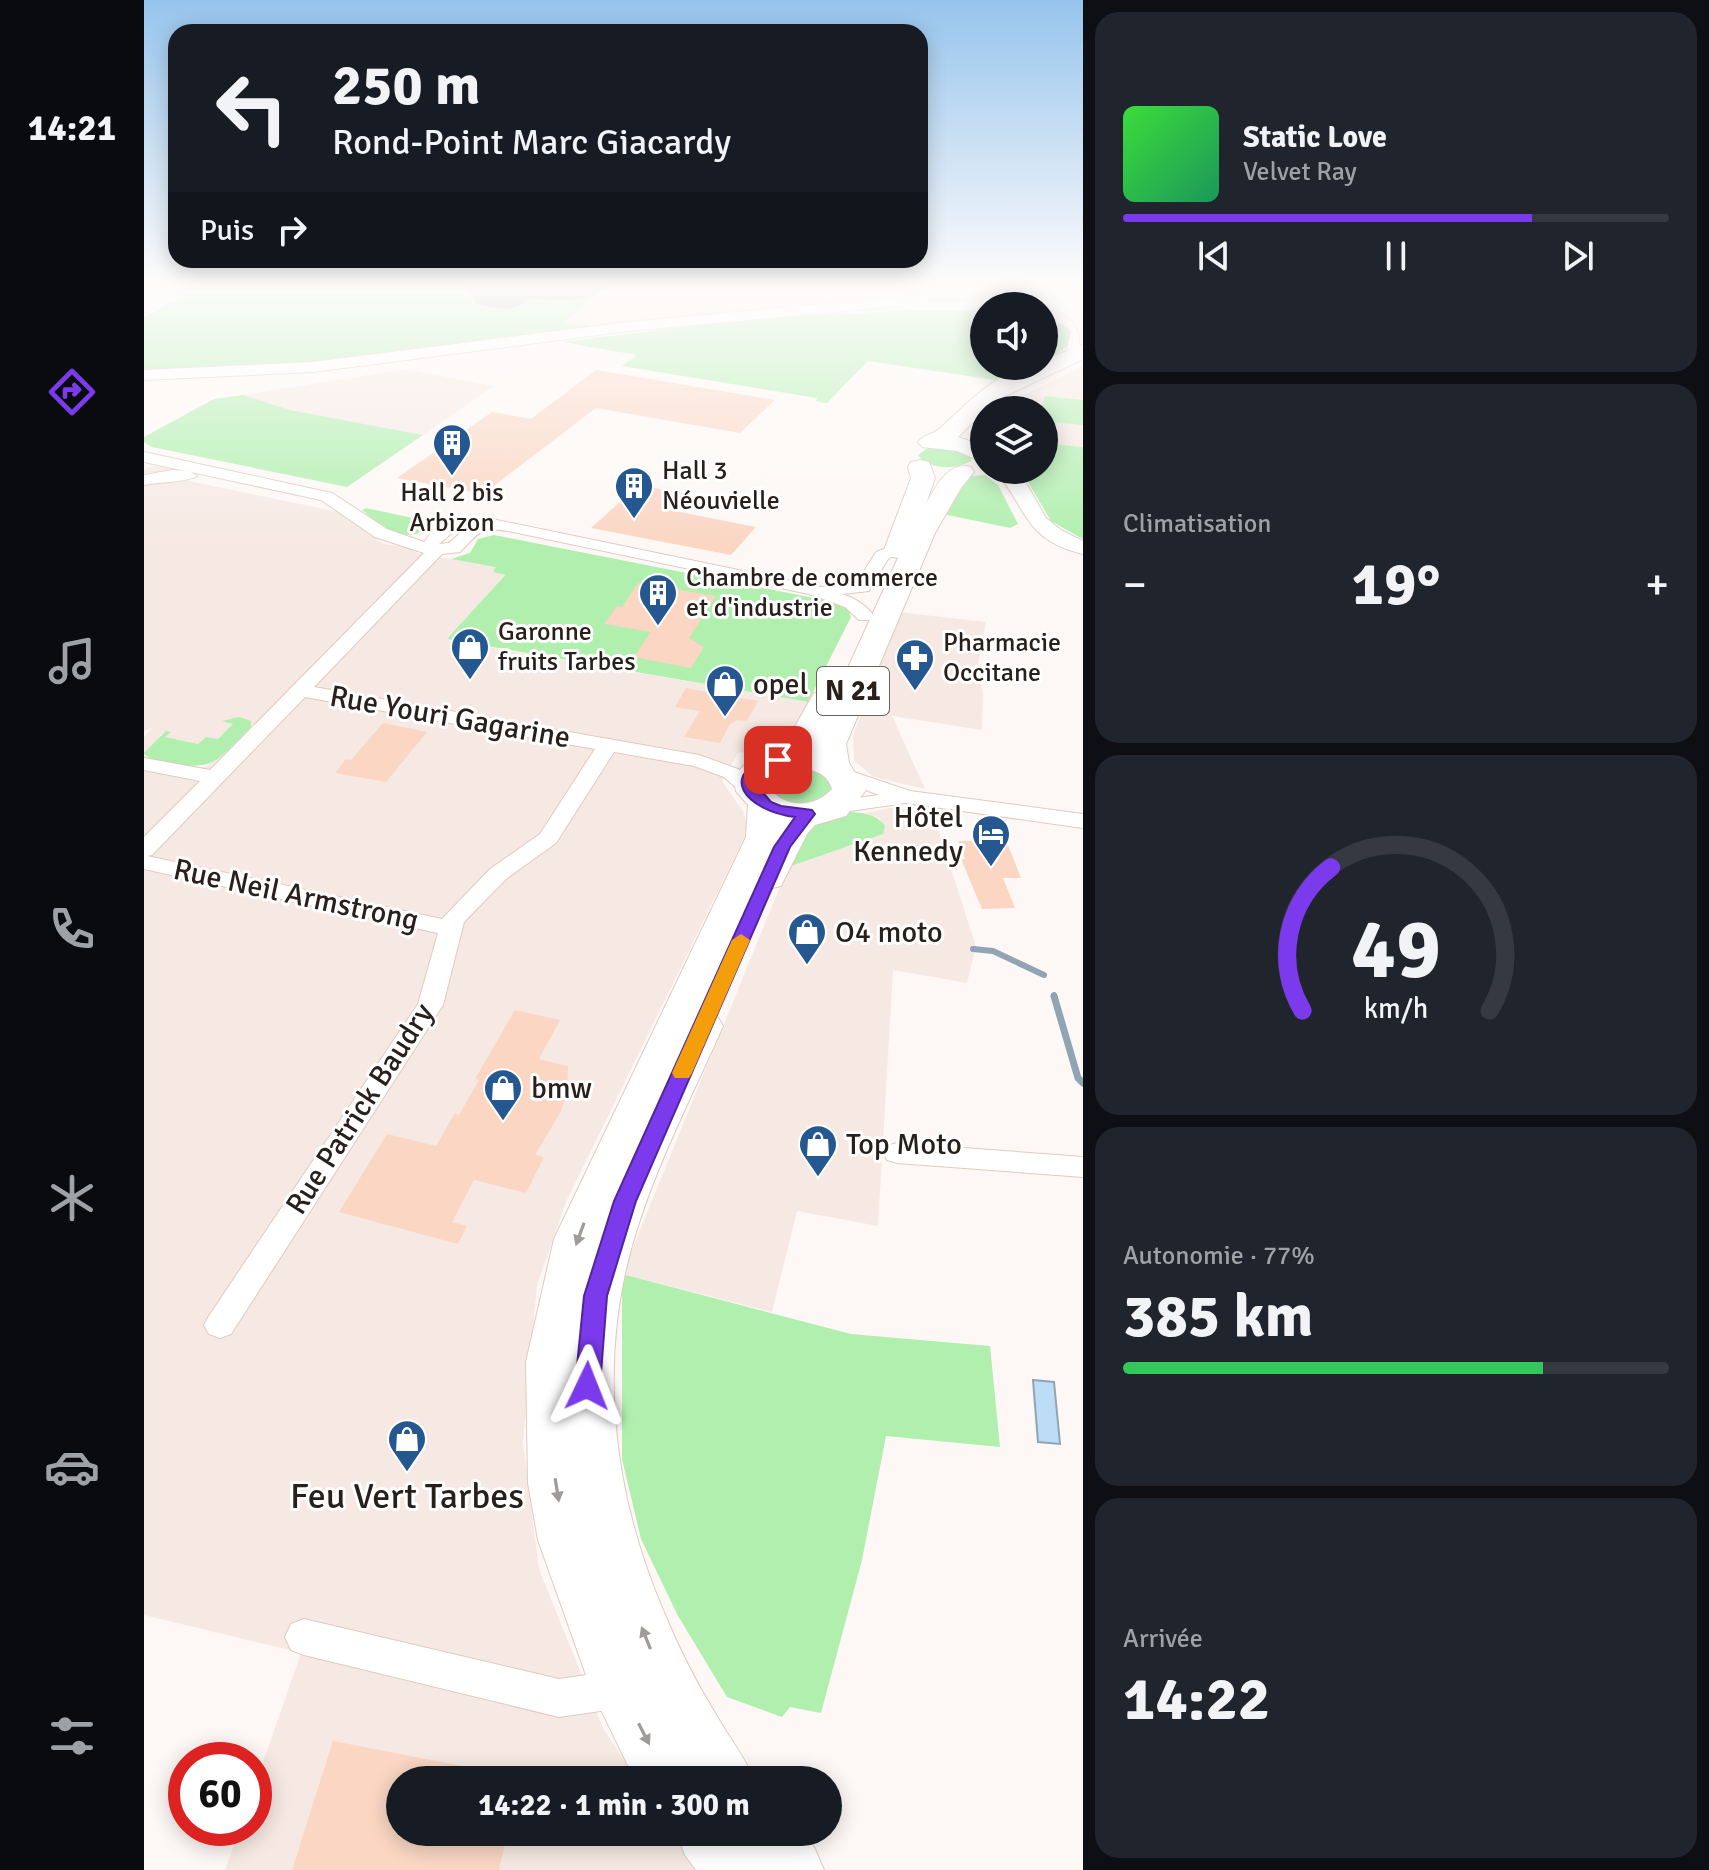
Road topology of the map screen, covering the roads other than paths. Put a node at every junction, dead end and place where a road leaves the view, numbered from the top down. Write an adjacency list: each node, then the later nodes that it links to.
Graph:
1 (277, 371): 4 (street)
2 (1043, 371): 6 (main road)
3 (1052, 371): 5 (main road, N 21)
4 (144, 375)
5 (1006, 396)
6 (937, 442): 8 (main road); 11 (main road)
7 (144, 457): 16 (street)
8 (970, 459)
9 (970, 464): 11 (main road)
10 (970, 466): 27 (main road, N 21)
11 (920, 467): 19 (main road, N 21)
12 (144, 480): 16 (street)
13 (1012, 484): 15 (street)
14 (1018, 484): 15 (street)
15 (1019, 489): 18 (street)
16 (346, 507): 17 (street)
17 (435, 545): 20 (street, Rue Youri Gagarine); 22 (street, Rue Youri Gagarine)
18 (1083, 548)
19 (897, 549): 20 (street); 21 (main road, N 21)
20 (813, 590): 21 (street)
21 (865, 616): 27 (main road, N 21)
22 (299, 690): 23 (street, Rue Youri Gagarine); 26 (street, Rue Neil Armstrong)
23 (608, 745): 24 (street, Rue Youri Gagarine); 32 (street)
24 (699, 761): 27 (street, Rue Youri Gagarine); 27 (street, Rue Youri Gagarine)
25 (144, 764): 26 (street)
26 (213, 777): 30 (street, Rue Neil Armstrong)
27 (800, 784): 28 (street); 28 (street); 37 (main road, N 21, one-way to 37); 39 (main road, N 21, one-way to 27)
28 (906, 797): 29 (street)
29 (1083, 821)
30 (144, 850)
31 (144, 862): 32 (street, Rue Neil Armstrong)
32 (449, 928): 35 (street, Rue Patrick Baudry)
33 (897, 1153): 34 (street)
34 (1083, 1167)
35 (220, 1325)
36 (304, 1637): 37 (street)
37 (621, 1689): 38 (main road, N 21, one-way to 38)
38 (662, 1766)
39 (712, 1766)
40 (718, 1846): 42 (main road)
41 (773, 1846): 43 (main road)
42 (736, 1870)
43 (791, 1870)

